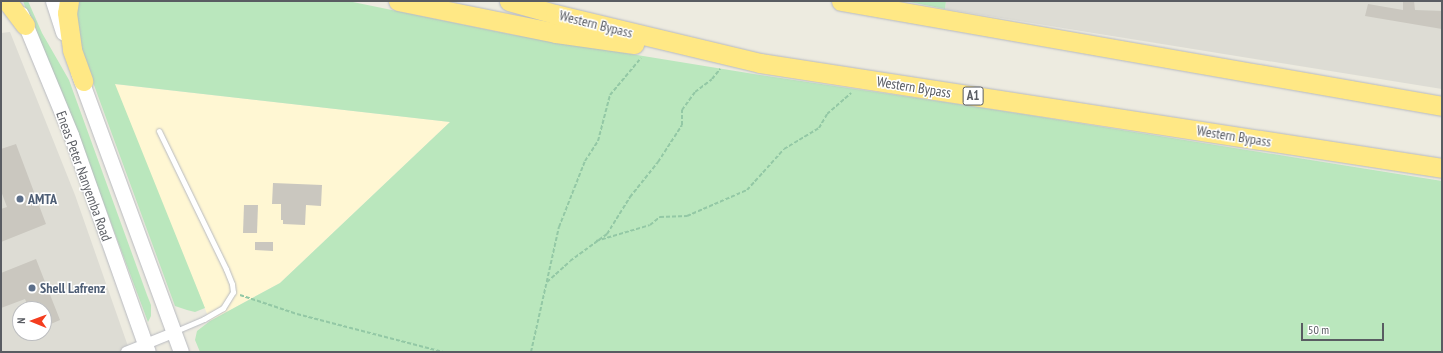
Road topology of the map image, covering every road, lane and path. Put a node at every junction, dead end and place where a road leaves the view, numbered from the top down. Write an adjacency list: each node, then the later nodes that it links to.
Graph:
1 (7, 1): 8 (highway)
2 (17, 1): 8 (main road, Eneas Peter Nanyemba Road)
3 (53, 1): 13 (main road)
4 (69, 1): 13 (highway)
5 (398, 1): 9 (highway)
6 (509, 1): 11 (highway, Western Bypass / A1)
7 (841, 1): 14 (highway)
8 (25, 25): 21 (main road, Eneas Peter Nanyemba Road)
9 (650, 47): 10 (highway); 18 (path)
10 (728, 58): 11 (highway); 17 (path)
11 (760, 63): 12 (highway, Western Bypass / A1)
12 (865, 79): 16 (highway, Western Bypass / A1); 17 (path)
13 (83, 81): 20 (main road)
14 (1442, 106)
15 (159, 131): 19 (lane)
16 (1442, 168)
17 (596, 242): 18 (path)
18 (547, 282): 25 (path)
19 (233, 292): 20 (lane); 24 (path)
20 (173, 333): 21 (street); 23 (main road)
21 (146, 348): 22 (street)
22 (126, 352)
23 (181, 352)
24 (443, 352)
25 (531, 352)

